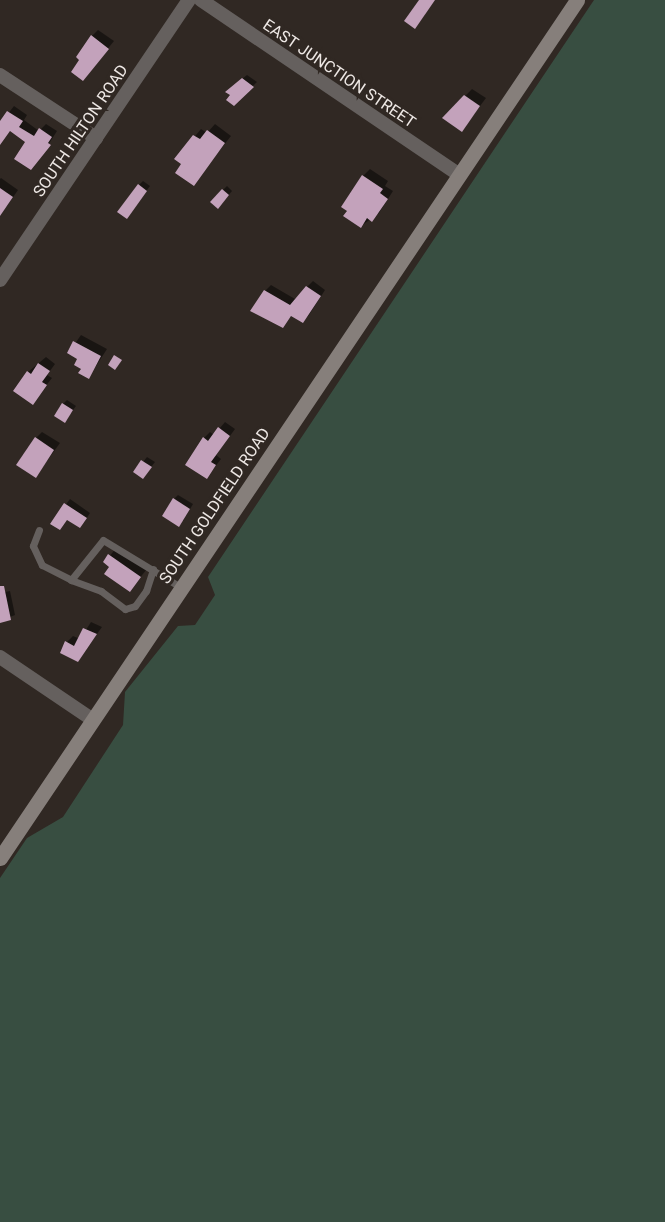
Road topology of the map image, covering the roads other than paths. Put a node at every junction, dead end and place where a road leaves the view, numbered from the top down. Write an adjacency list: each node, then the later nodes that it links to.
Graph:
1 (189, 0): 5 (street, SOUTH HILTON ROAD)
2 (201, 0): 6 (street, EAST JUNCTION STREET)
3 (577, 0): 6 (main road, SOUTH GOLDFIELD ROAD)
4 (0, 75): 5 (street)
5 (96, 138): 7 (street, SOUTH HILTON ROAD)
6 (459, 175): 11 (main road, SOUTH GOLDFIELD ROAD)
7 (0, 280)
8 (39, 530): 10 (lane)
9 (153, 569): 10 (lane); 10 (lane); 11 (lane)
10 (71, 580)
11 (182, 588): 13 (main road, SOUTH GOLDFIELD ROAD)
12 (0, 657): 13 (street)
13 (93, 720): 14 (main road, SOUTH GOLDFIELD ROAD)
14 (0, 858)

